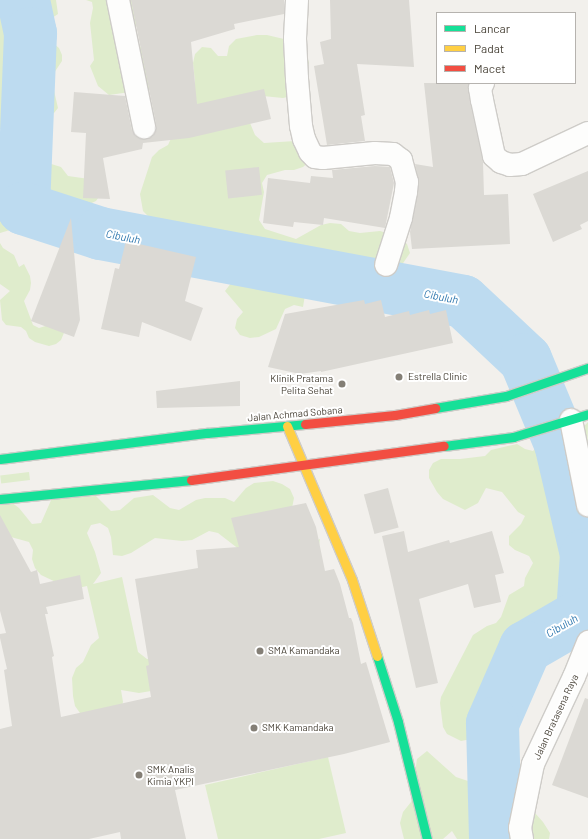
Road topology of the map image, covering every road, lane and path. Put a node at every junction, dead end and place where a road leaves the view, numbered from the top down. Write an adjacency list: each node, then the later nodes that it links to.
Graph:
1 (118, 0): 4 (street)
2 (297, 0): 6 (street)
3 (483, 84): 5 (street)
4 (144, 126)
5 (588, 133)
6 (386, 265)
7 (588, 368): 9 (main road, Jalan Achmad Sobana)
8 (574, 419): 11 (main road); 13 (street)
9 (287, 426): 10 (main road, Jalan Achmad Sobana); 11 (main road)
10 (0, 459)
11 (304, 465): 12 (main road); 15 (main road)
12 (0, 499)
13 (588, 505)
14 (588, 642): 16 (street, Jalan Bratasena Raya)
15 (427, 839)
16 (522, 839)

